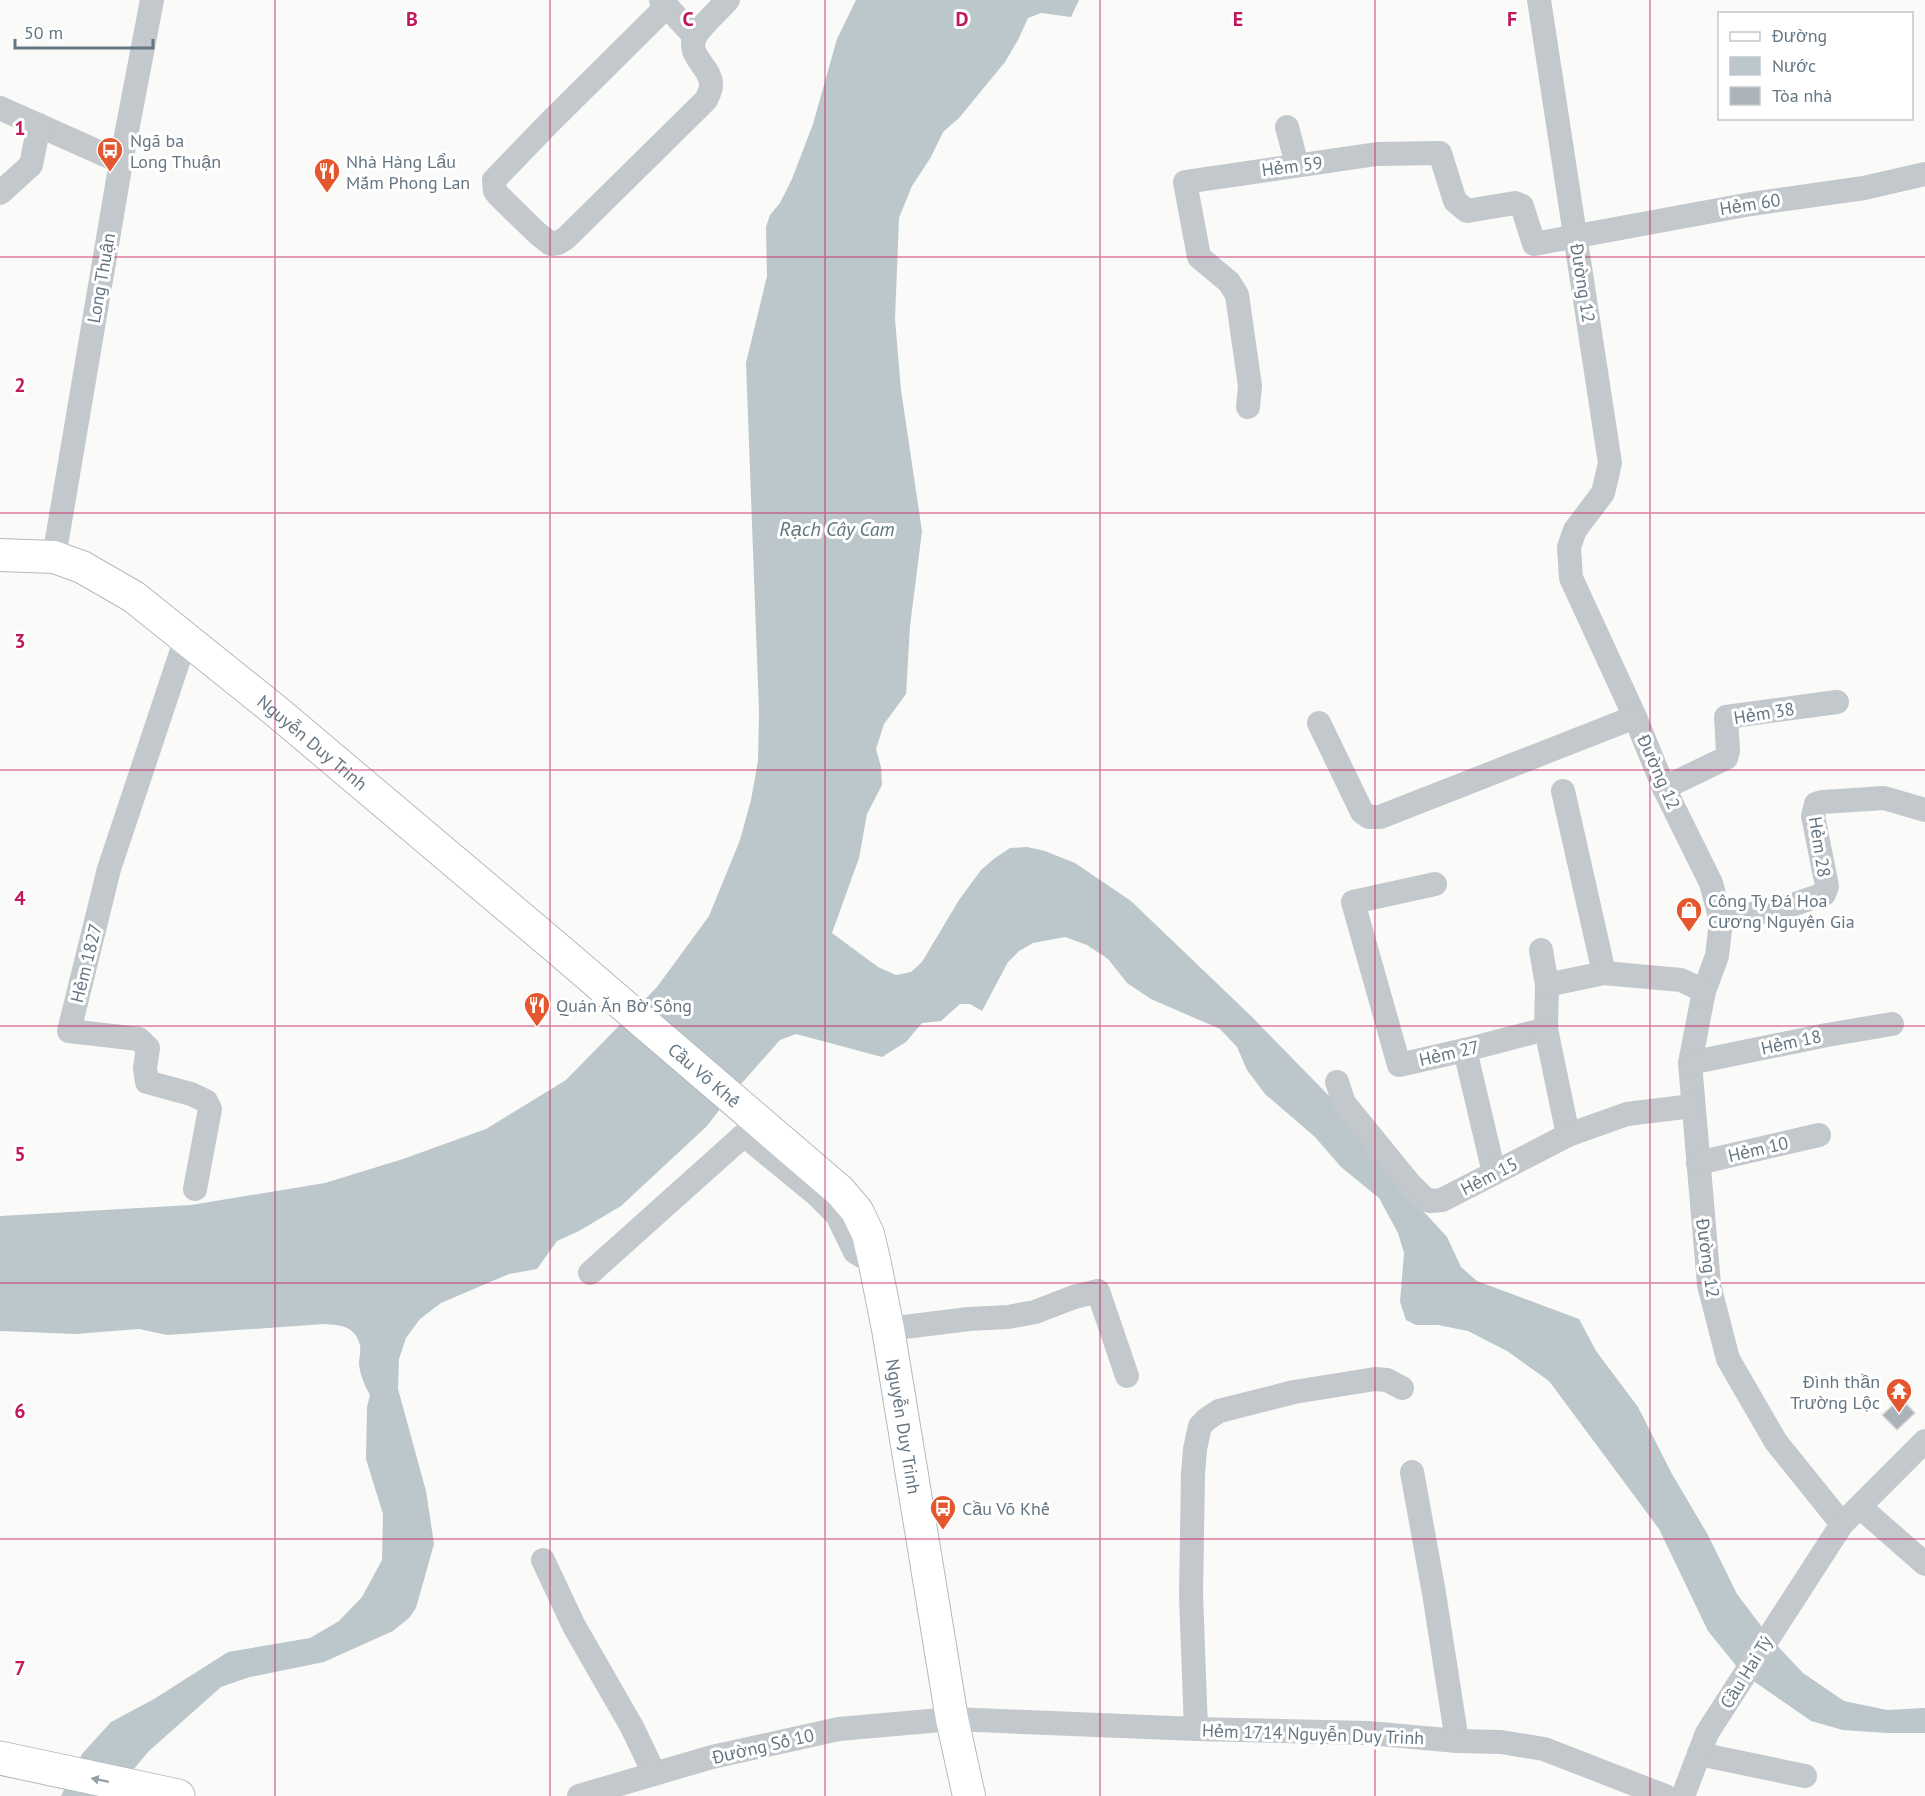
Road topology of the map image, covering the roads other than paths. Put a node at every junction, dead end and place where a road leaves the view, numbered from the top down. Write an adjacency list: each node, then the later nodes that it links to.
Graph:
1 (152, 0): 9 (street, Long Thuận)
2 (728, 0): 5 (street)
3 (1539, 0): 13 (street, Đường 12)
4 (664, 3): 5 (street); 5 (street)
5 (695, 37)
6 (0, 108): 7 (street)
7 (39, 125): 9 (street); 12 (street)
8 (1287, 127): 10 (street)
9 (121, 162): 16 (street, Long Thuận)
10 (1297, 165): 13 (street, Hẻm 59); 14 (street, Hẻm 59)
11 (1925, 174): 13 (street, Hẻm 60)
12 (0, 193)
13 (1576, 236): 19 (street, Đường 12)
14 (1248, 407)
15 (0, 555): 16 (main road, Nguyễn Duy Trinh)
16 (54, 557): 17 (main road, Nguyễn Duy Trinh)
17 (186, 638): 26 (main road, Nguyễn Duy Trinh); 41 (street, Hẻm 1827)
18 (1837, 702): 21 (street, Hẻm 38)
19 (1635, 717): 20 (street); 21 (street, Đường 12)
20 (1319, 723)
21 (1664, 788): 25 (street, Đường 12)
22 (1563, 791): 28 (street)
23 (1923, 805): 25 (street, Hẻm 28)
24 (1435, 884): 33 (street, Hẻm 27)
25 (1721, 921): 30 (street, Đường 12)
26 (558, 949): 42 (main road, Cầu Võ Khế)
27 (1541, 950): 29 (street)
28 (1604, 973): 29 (street); 30 (street)
29 (1547, 985): 32 (street)
30 (1704, 992): 34 (street, Đường 12)
31 (1892, 1024): 34 (street, Hẻm 18)
32 (1546, 1029): 33 (street, Hẻm 27); 37 (street)
33 (1465, 1050): 40 (street)
34 (1690, 1063): 36 (street, Đường 12)
35 (1337, 1082): 40 (street, Hẻm 15)
36 (1692, 1106): 37 (street, Hẻm 15); 39 (street, Đường 12)
37 (1568, 1135): 40 (street, Hẻm 15)
38 (1819, 1135): 39 (street, Hẻm 10)
39 (1698, 1163): 51 (street, Đường 12)
40 (1494, 1173)
41 (195, 1190)
42 (868, 1234): 43 (main road, Nguyễn Duy Trinh)
43 (875, 1264): 44 (street); 45 (main road, Nguyễn Duy Trinh)
44 (590, 1273)
45 (888, 1329): 46 (street); 54 (main road, Nguyễn Duy Trinh)
46 (1127, 1377)
47 (1402, 1389): 55 (street)
48 (1925, 1441): 50 (street, Cầu Hai Tý)
49 (1412, 1472): 56 (street)
50 (1860, 1507): 51 (street, Cầu Hai Tý); 53 (street)
51 (1842, 1524): 57 (street, Cầu Hai Tý)
52 (543, 1560): 59 (street)
53 (1925, 1564)
54 (952, 1719): 55 (street, Hẻm 1714 Nguyễn Duy Trinh); 59 (street, Đường Số 10); 63 (main road, Nguyễn Duy Trinh)
55 (1196, 1729): 56 (street, Hẻm 1714 Nguyễn Duy Trinh)
56 (1456, 1741): 64 (street, Hẻm 1714 Nguyễn Duy Trinh)
57 (1703, 1744): 60 (street); 65 (street, Cầu Hai Tý)
58 (0, 1758): 61 (highway, one-way to 58)
59 (654, 1773): 62 (street, Đường Số 10)
60 (1805, 1776)
61 (178, 1796)
62 (579, 1796)
63 (969, 1796)
64 (1665, 1796)
65 (1683, 1796)

